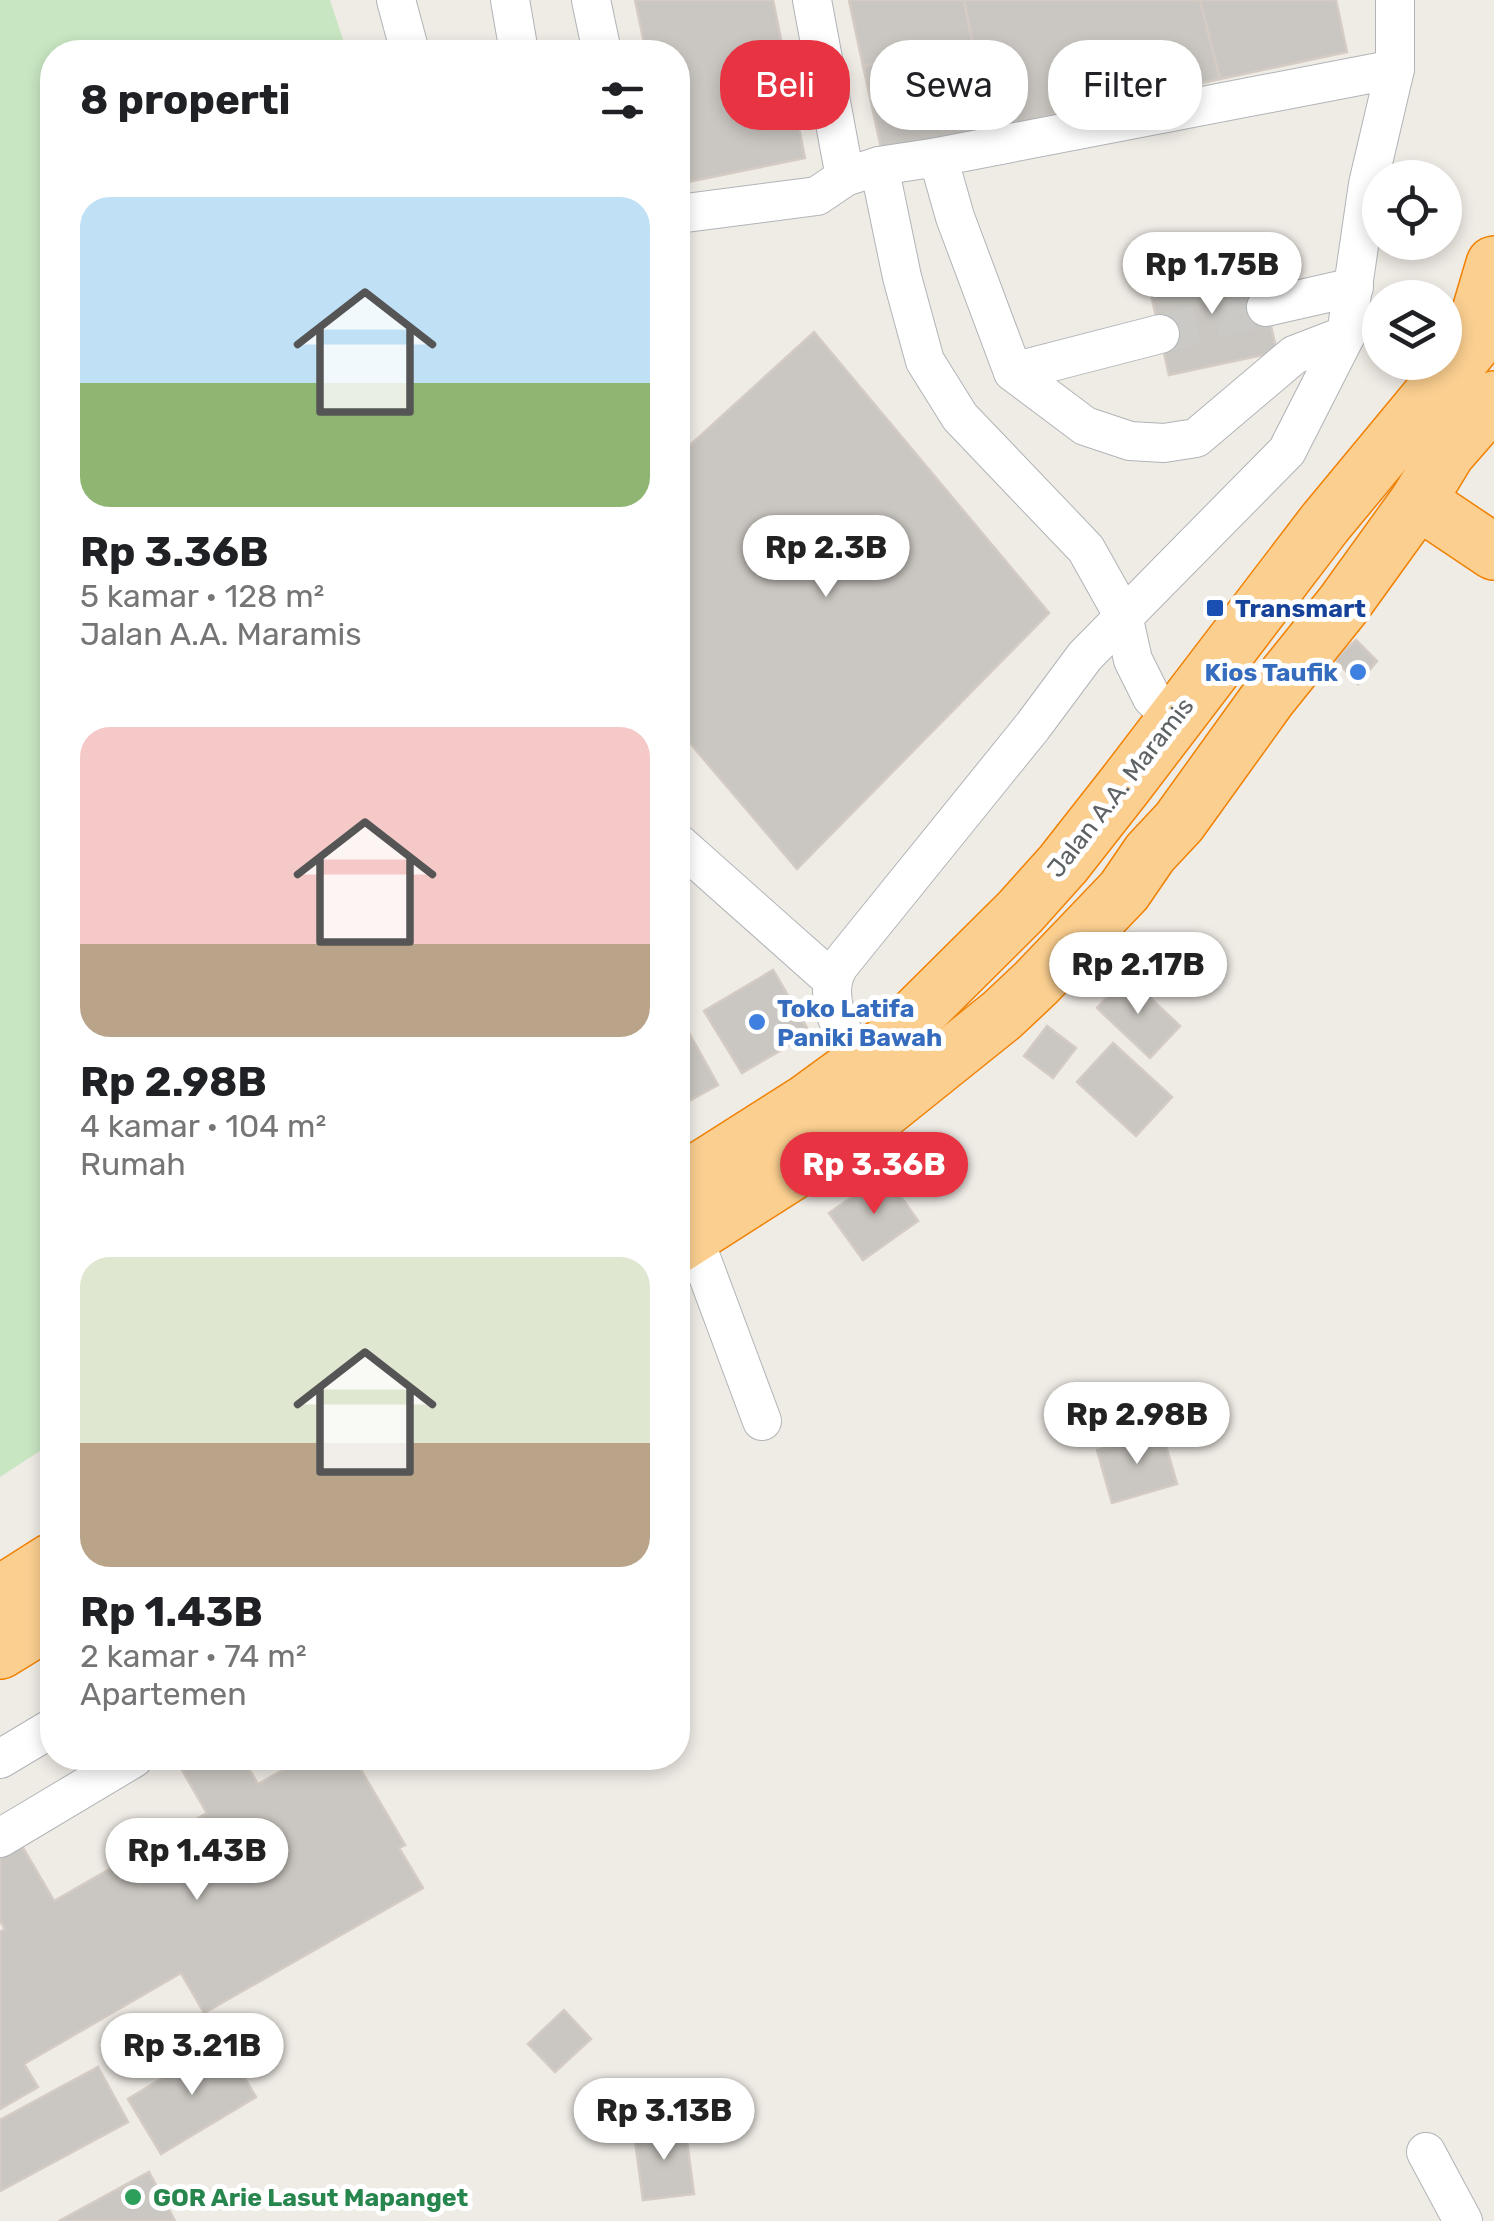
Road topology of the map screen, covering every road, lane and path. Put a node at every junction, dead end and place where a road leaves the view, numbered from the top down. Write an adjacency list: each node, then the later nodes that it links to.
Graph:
1 (396, 0): 6 (street)
2 (510, 0): 7 (street)
3 (591, 0): 8 (street)
4 (812, 0): 11 (street)
5 (1394, 0): 9 (street)
6 (407, 40)
7 (518, 40)
8 (599, 40)
9 (1395, 69): 10 (street); 14 (street)
10 (938, 157): 11 (street); 19 (street)
11 (862, 172): 12 (street); 23 (street)
12 (690, 212)
13 (1494, 264): 16 (highway)
14 (1354, 287): 15 (street); 18 (street)
15 (1266, 307)
16 (1482, 332): 24 (highway, Jalan A.A. Maramis)
17 (1160, 334): 19 (street)
18 (1346, 335): 19 (street); 23 (street)
19 (1013, 372)
20 (1494, 400): 21 (highway)
21 (1418, 501): 22 (highway); 29 (highway)
22 (1494, 552)
23 (1123, 615): 24 (street); 26 (street)
24 (1175, 720): 27 (highway, Jalan A.A. Maramis)
25 (690, 854): 26 (street)
26 (831, 979): 27 (street)
27 (858, 1063): 28 (highway, Jalan A.A. Maramis)
28 (690, 1176)
29 (690, 1238)
30 (690, 1253): 31 (street)
31 (762, 1421)
32 (40, 1569): 33 (highway)
33 (0, 1594)
34 (40, 1626): 35 (highway)
35 (0, 1651)
36 (40, 1735): 37 (street)
37 (0, 1759)
38 (114, 1770): 39 (street)
39 (0, 1838)
40 (1426, 2152): 41 (street)
41 (1463, 2221)

